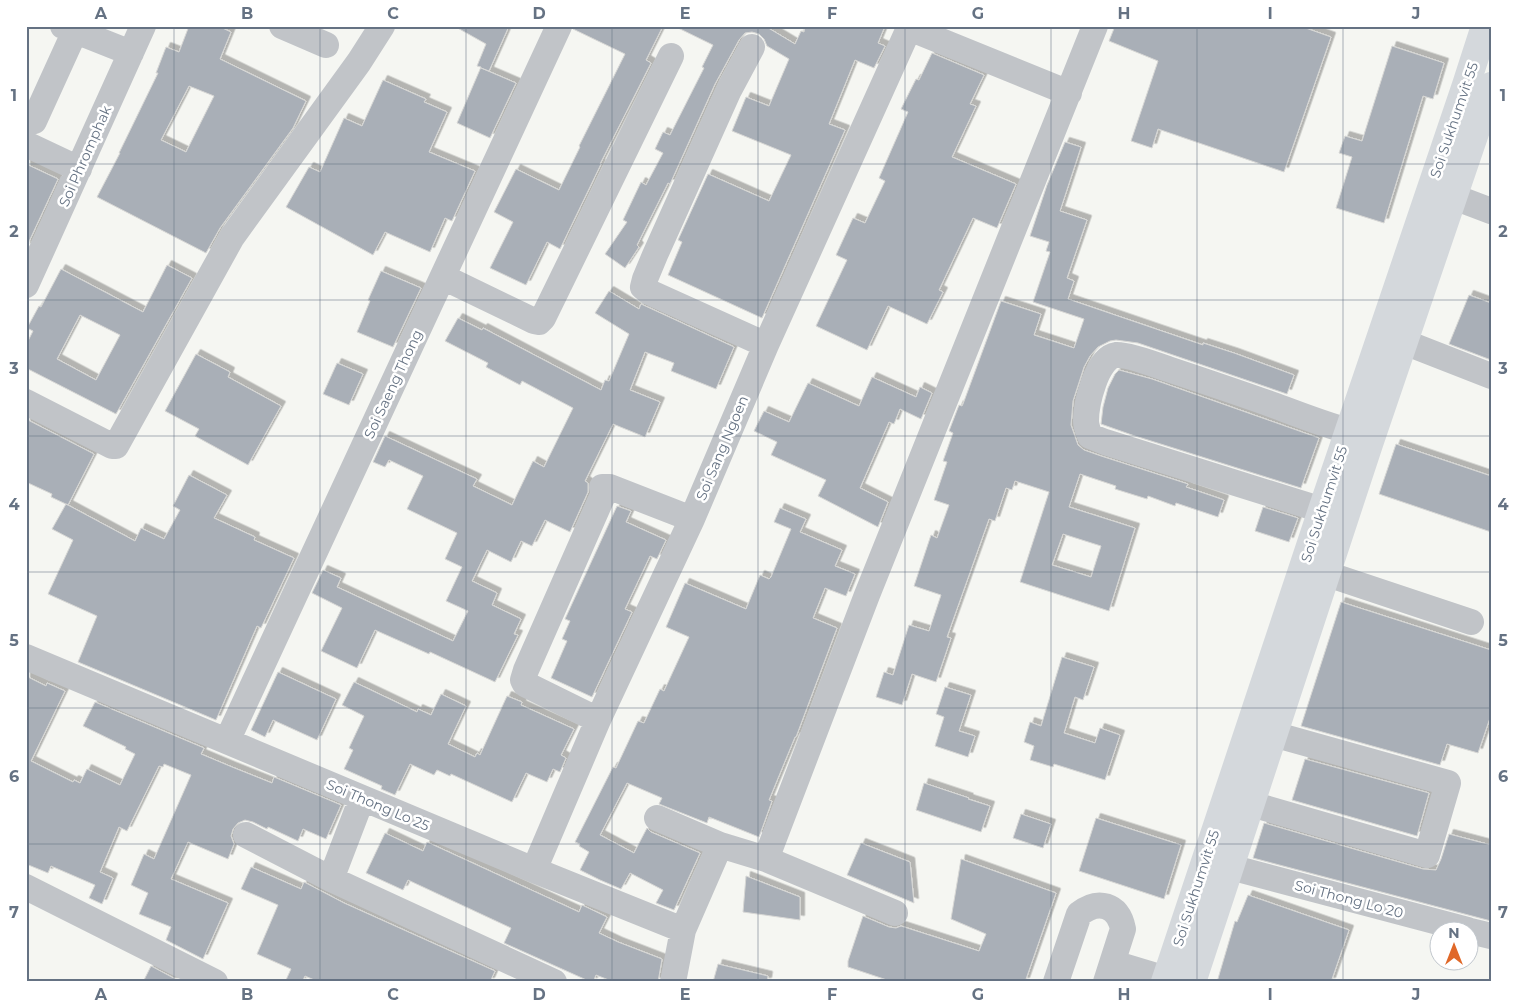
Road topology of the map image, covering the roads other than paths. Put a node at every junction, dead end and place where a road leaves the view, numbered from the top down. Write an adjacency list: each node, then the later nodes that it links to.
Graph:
1 (143, 26): 12 (street, Soi Phromphak)
2 (282, 26): 10 (street)
3 (382, 26): 26 (street)
4 (559, 26): 21 (street, Soi Saeng Thong)
5 (1095, 26): 15 (street)
6 (1470, 26): 14 (main road)
7 (1485, 26): 14 (main road, Soi Sukhumvit 55)
8 (910, 27): 15 (street); 24 (street, Soi Sang Ngoen)
9 (69, 29): 12 (street); 17 (street)
10 (326, 45)
11 (752, 47): 24 (street)
12 (131, 53): 18 (street, Soi Phromphak)
13 (671, 56): 21 (street)
14 (1484, 88): 16 (main road, Soi Sukhumvit 55); 27 (main road, Soi Sukhumvit 55)
15 (1069, 93): 41 (street)
16 (1484, 129): 19 (main road, Soi Sukhumvit 55)
17 (30, 133): 18 (street)
18 (79, 169): 22 (street, Soi Phromphak)
19 (1454, 197): 20 (street); 23 (main road, Soi Sukhumvit 55)
20 (1491, 211)
21 (442, 276): 35 (street, Soi Saeng Thong)
22 (26, 285)
23 (1404, 342): 25 (street); 30 (main road, Soi Sukhumvit 55)
24 (766, 345): 29 (street, Soi Sang Ngoen)
25 (1491, 376)
26 (26, 402)
27 (1348, 431): 28 (main road, Soi Sukhumvit 55); 28 (street)
28 (1322, 510): 50 (main road, Soi Sukhumvit 55)
29 (692, 519): 33 (street, Soi Sang Ngoen); 33 (street)
30 (1326, 574): 31 (street); 34 (main road, Soi Sukhumvit 55)
31 (1471, 622)
32 (26, 658): 35 (street, Soi Thong Lo 25)
33 (598, 720): 43 (street, Soi Sang Ngoen)
34 (1273, 734): 37 (main road, Soi Sukhumvit 55); 37 (street)
35 (227, 741): 36 (street, Soi Thong Lo 25)
36 (362, 798): 43 (street, Soi Thong Lo 25); 44 (street)
37 (1250, 804): 42 (main road, Soi Sukhumvit 55)
38 (657, 818): 40 (street)
39 (246, 835): 44 (street)
40 (720, 846): 41 (street); 48 (street)
41 (766, 859): 46 (street)
42 (1230, 867): 47 (street, Soi Thong Lo 20); 50 (main road, Soi Sukhumvit 55)
43 (534, 870): 48 (street, Soi Thong Lo 25)
44 (331, 879): 52 (street)
45 (26, 887): 51 (street)
46 (895, 913)
47 (1430, 921)
48 (683, 930): 53 (street)
49 (1110, 972): 50 (street); 54 (street)
50 (1174, 981)
51 (215, 982)
52 (554, 982)
53 (673, 982)
54 (1056, 982)

